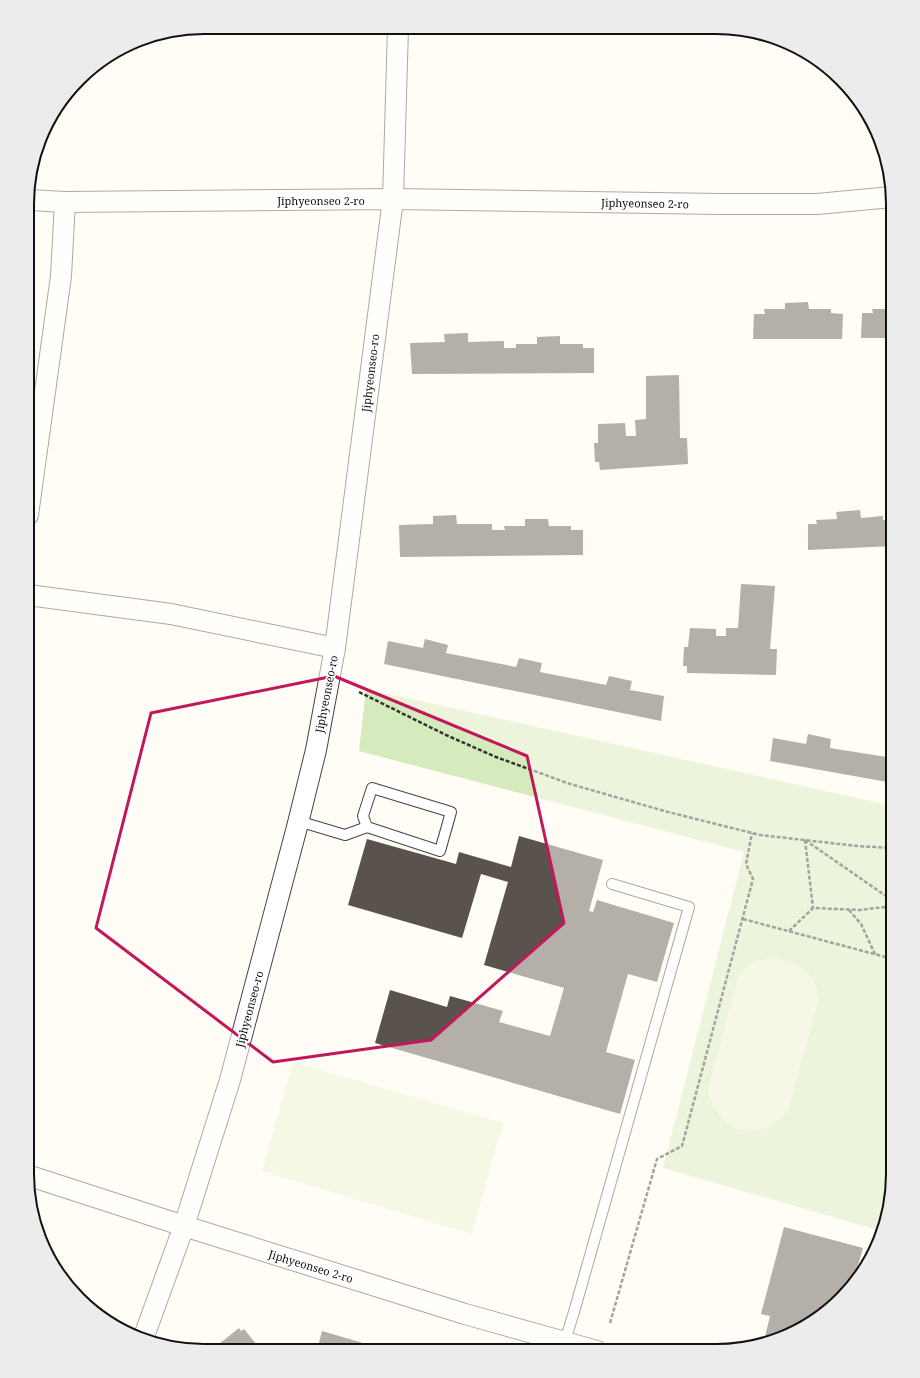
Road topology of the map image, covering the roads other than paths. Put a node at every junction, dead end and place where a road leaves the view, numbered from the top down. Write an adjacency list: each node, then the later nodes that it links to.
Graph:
1 (398, 34): 3 (street, Jiphyeonseo-ro)
2 (886, 198): 3 (street, Jiphyeonseo 2-ro)
3 (393, 199): 5 (street, Jiphyeonseo 2-ro); 8 (street, Jiphyeonseo-ro)
4 (34, 200): 5 (street, Jiphyeonseo 2-ro)
5 (65, 202): 6 (street)
6 (34, 472)
7 (34, 596): 8 (street)
8 (335, 648): 9 (street, Jiphyeonseo-ro)
9 (298, 821): 10 (lane); 13 (street, Jiphyeonseo-ro)
10 (367, 827): 10 (lane)
11 (612, 884): 15 (lane)
12 (34, 1177): 13 (street, Jiphyeonseo 2-ro)
13 (184, 1226): 14 (street, Jiphyeonseo-ro); 15 (street, Jiphyeonseo 2-ro)
14 (145, 1333)
15 (565, 1341): 16 (street, Jiphyeonseo 2-ro)
16 (575, 1344)

